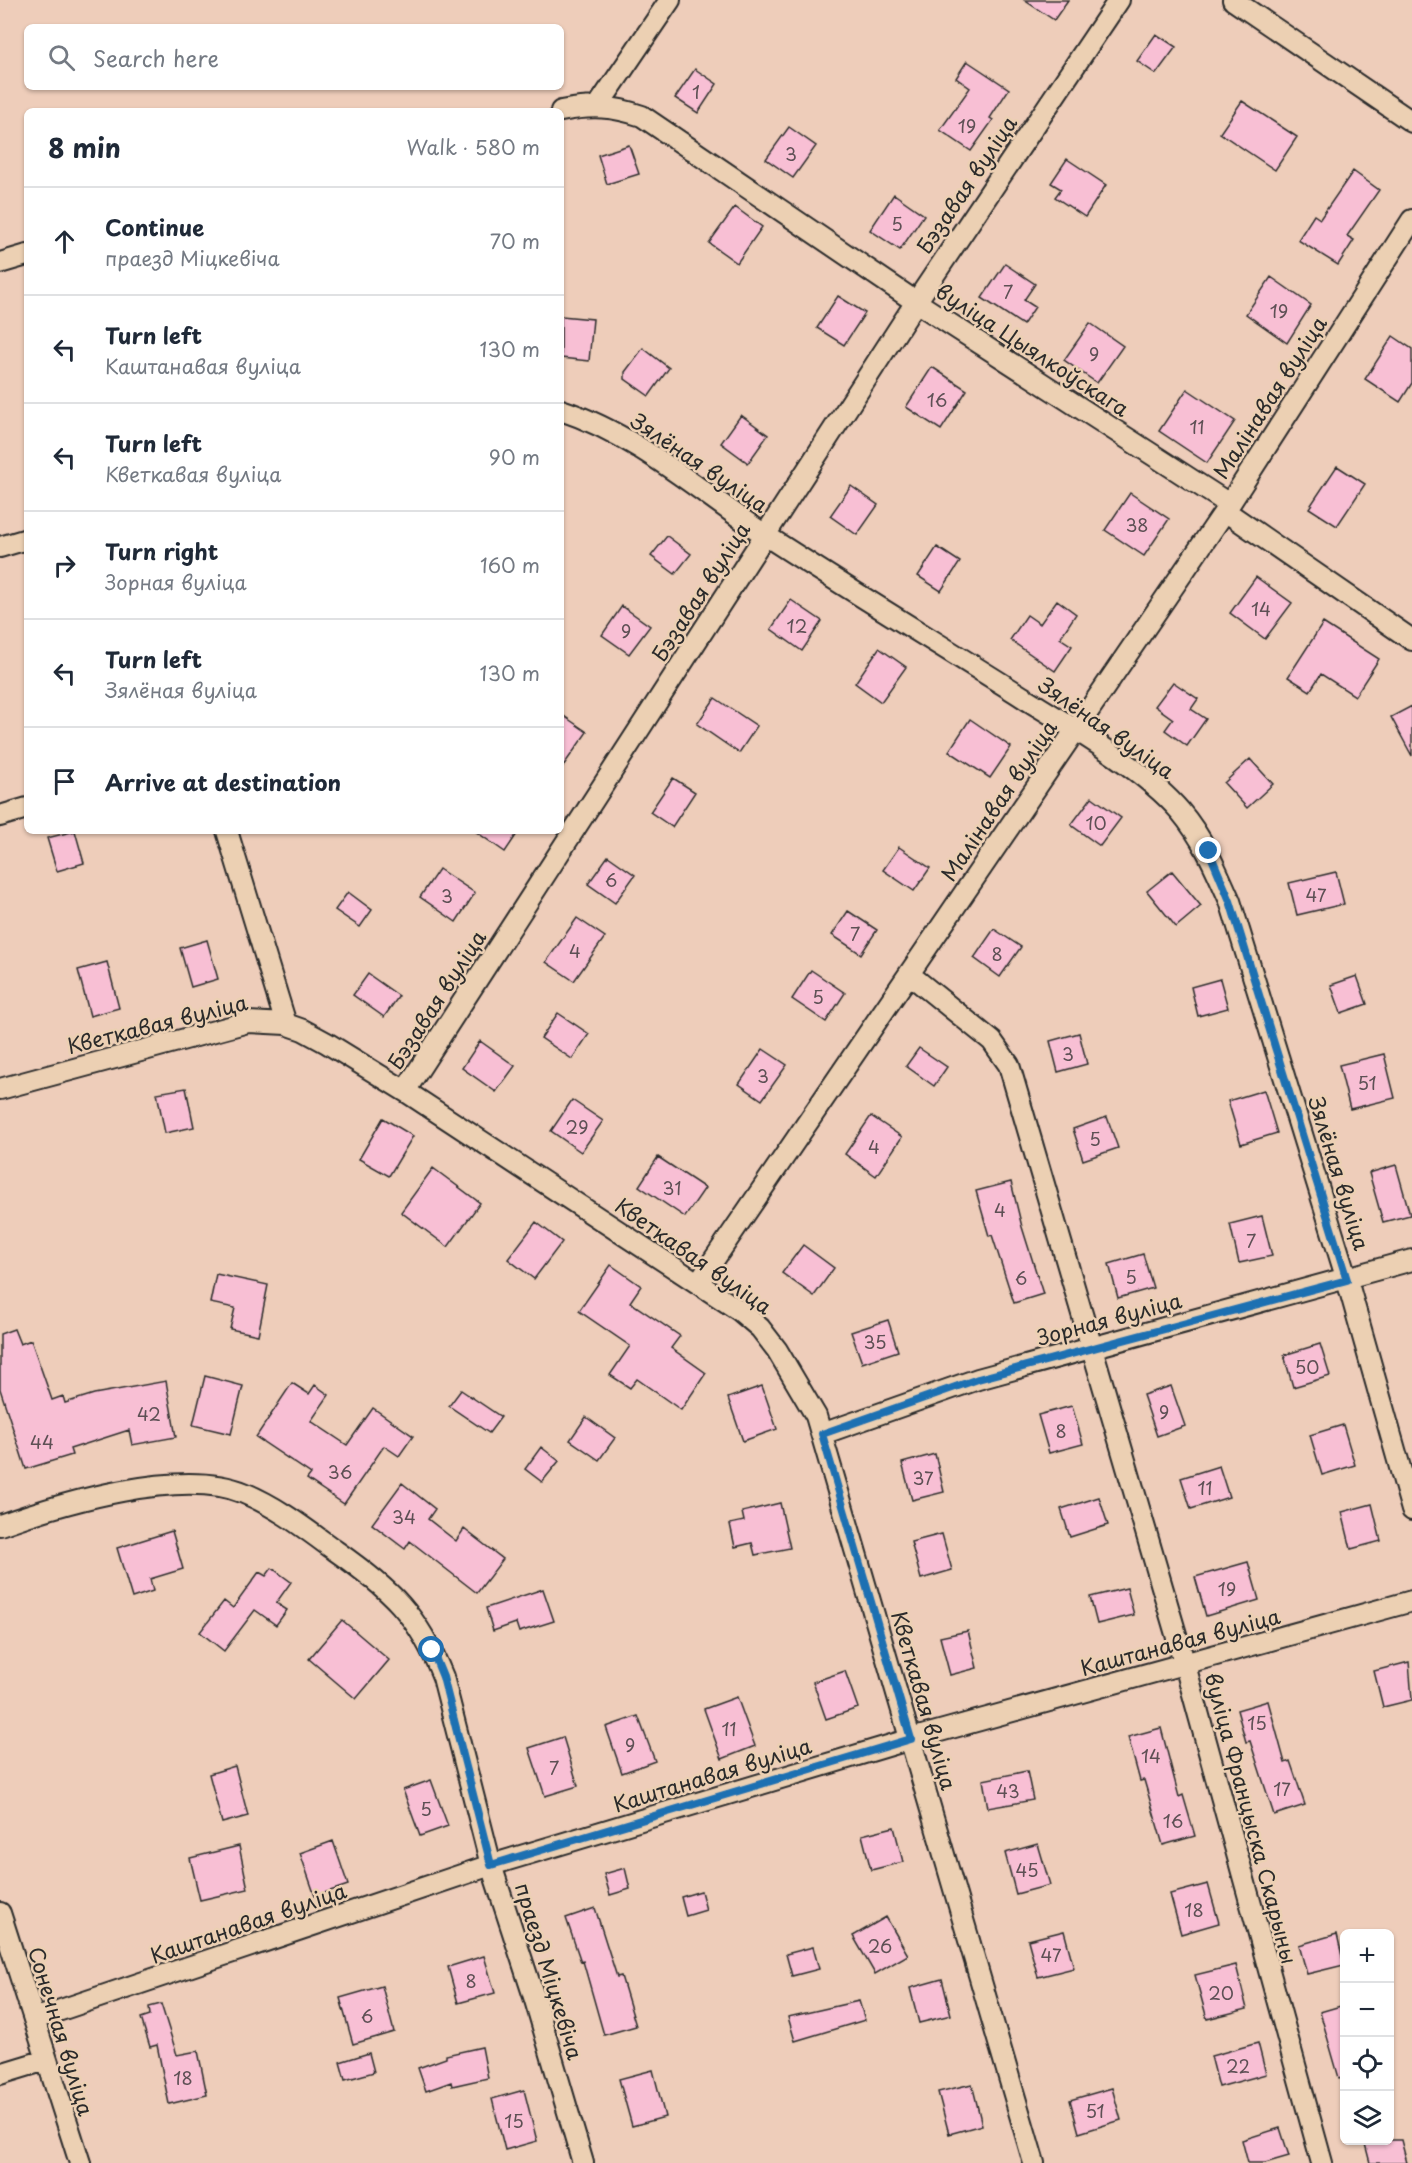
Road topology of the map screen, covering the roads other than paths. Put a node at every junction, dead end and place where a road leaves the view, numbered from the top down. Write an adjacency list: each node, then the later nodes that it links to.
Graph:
1 (670, 0): 4 (street)
2 (1119, 0): 10 (street, Бэзавая вуліца)
3 (1233, 0): 6 (street)
4 (598, 106): 5 (street, вуліца Цыялкоўскага); 10 (street, вуліца Цыялкоўскага)
5 (564, 111)
6 (1412, 122)
7 (1412, 220): 12 (street, Малінавая вуліца)
8 (24, 256): 9 (street)
9 (0, 263)
10 (916, 302): 12 (street, вуліца Цыялкоўскага); 13 (street, Бэзавая вуліца)
11 (564, 411): 13 (street, Зялёная вуліца)
12 (1227, 507): 16 (street, вуліца Цыялкоўскага); 17 (street, Малінавая вуліца)
13 (765, 534): 17 (street, Зялёная вуліца); 24 (street, Бэзавая вуліца)
14 (24, 540): 15 (street)
15 (0, 547)
16 (1412, 640)
17 (1075, 730): 21 (street, Малінавая вуліца); 26 (street, Зялёная вуліца)
18 (24, 809): 19 (street)
19 (0, 816)
20 (228, 834): 22 (street)
21 (909, 974): 27 (street, Малінавая вуліца); 28 (street, вуліца Францыска Скарыны)
22 (286, 1024): 23 (street, Кветкавая вуліца); 24 (street, Кветкавая вуліца)
23 (0, 1089)
24 (405, 1091): 27 (street, Кветкавая вуліца)
25 (1412, 1260): 26 (street, Зорная вуліца)
26 (1347, 1280): 28 (street, Зорная вуліца); 30 (street, Зялёная вуліца)
27 (698, 1283): 29 (street, Кветкавая вуліца)
28 (1092, 1346): 29 (street, Зорная вуліца); 33 (street, вуліца Францыска Скарыны)
29 (822, 1434): 34 (street, Кветкавая вуліца)
30 (1412, 1510)
31 (0, 1525): 35 (street, праезд Міцкевіча)
32 (1412, 1601): 33 (street, Каштанавая вуліца)
33 (1185, 1665): 34 (street, Каштанавая вуліца); 43 (street, вуліца Францыска Скарыны)
34 (911, 1739): 35 (street, Каштанавая вуліца); 42 (street, Кветкавая вуліца)
35 (491, 1865): 37 (street, Каштанавая вуліца); 41 (street, праезд Міцкевіча)
36 (0, 1913): 37 (street, Сонечная вуліца)
37 (34, 2019): 38 (street, Сонечная вуліца)
38 (46, 2060): 39 (street); 40 (street, Сонечная вуліца)
39 (0, 2074)
40 (80, 2163)
41 (584, 2163)
42 (1034, 2163)
43 (1322, 2163)

